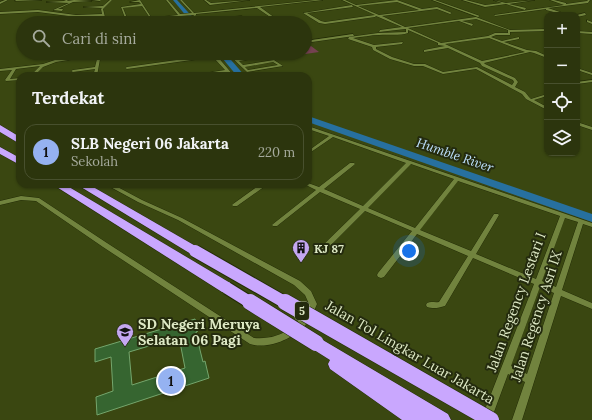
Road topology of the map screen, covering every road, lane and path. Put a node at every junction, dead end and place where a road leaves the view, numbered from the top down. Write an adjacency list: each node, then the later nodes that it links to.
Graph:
1 (7, 0): 31 (street)
2 (41, 0): 21 (street)
3 (92, 0): 4 (street); 24 (street); 38 (street)
4 (100, 0)
5 (111, 0): 38 (street)
6 (139, 0): 27 (street); 35 (street)
7 (168, 0): 52 (street)
8 (181, 0): 50 (street)
9 (205, 0): 10 (street)
10 (249, 0): 39 (street)
11 (308, 0): 28 (street)
12 (322, 0): 28 (street)
13 (340, 0): 40 (street)
14 (343, 0): 40 (street)
15 (433, 0): 66 (street)
16 (463, 0): 29 (street)
17 (482, 0): 29 (street)
18 (494, 0): 33 (street)
19 (534, 0): 33 (street)
20 (551, 0): 34 (street)
21 (16, 1)
22 (48, 1): 23 (street); 37 (street)
23 (66, 1): 24 (street)
24 (74, 1): 47 (street)
25 (589, 1): 30 (street); 32 (street)
26 (125, 2): 41 (street)
27 (131, 2)
28 (295, 2): 39 (street)
29 (468, 2): 33 (street)
30 (592, 2)
31 (0, 3)
32 (578, 3): 34 (street); 36 (street)
33 (506, 4): 44 (street)
34 (568, 4): 42 (street)
35 (142, 5): 41 (street); 57 (street)
36 (584, 5)
37 (43, 6)
38 (104, 6): 49 (street)
39 (257, 6): 50 (street); 61 (street)
40 (354, 6): 43 (street); 62 (street); 63 (street)
41 (122, 7): 56 (street)
42 (544, 8): 44 (street); 45 (street)
43 (423, 10): 51 (street); 63 (street)
44 (528, 10): 54 (street)
45 (558, 12)
46 (0, 13): 47 (street)
47 (56, 13): 49 (street)
48 (92, 13): 49 (street)
49 (103, 13): 55 (street)
50 (192, 13): 52 (street); 60 (street)
51 (451, 13)
52 (181, 14): 58 (street); 59 (street)
53 (586, 14): 64 (street)
54 (495, 15)
55 (102, 16)
56 (125, 16)
57 (149, 16)
58 (160, 16)
59 (164, 16)
60 (195, 16)
61 (271, 16)
62 (309, 16)
63 (376, 16): 65 (street); 71 (street)
64 (580, 16)
65 (312, 18)
66 (476, 18): 67 (street); 73 (street)
67 (459, 20): 70 (street); 71 (street)
68 (588, 22): 69 (street)
69 (592, 23)
70 (472, 25)
71 (404, 29): 78 (street); 81 (street); 82 (street)
72 (544, 30): 73 (street)
73 (509, 32): 76 (street)
74 (580, 32): 75 (street)
75 (592, 33)
76 (489, 37): 79 (street); 81 (street)
77 (518, 38): 79 (street)
78 (312, 40)
79 (501, 41): 85 (street)
80 (402, 44): 82 (street)
81 (439, 44): 83 (street)
82 (374, 46): 111 (street)
83 (447, 47): 84 (street); 93 (street)
84 (425, 51)
85 (527, 51): 86 (street); 93 (street)
86 (544, 56)
87 (62, 60): 94 (street)
88 (99, 60): 97 (street)
89 (168, 60): 90 (street)
90 (179, 60)
91 (220, 60): 101 (street)
92 (236, 60): 95 (street)
93 (482, 63): 111 (street)
94 (44, 65): 96 (street); 102 (street)
95 (242, 66): 95 (street)
96 (15, 68): 98 (street); 108 (street)
97 (97, 68): 100 (street); 103 (street)
98 (0, 70)
99 (580, 70): 105 (street)
100 (72, 71)
101 (228, 71): 104 (street)
102 (36, 72)
103 (96, 72)
104 (221, 72)
105 (585, 72): 106 (street); 107 (street)
106 (580, 73)
107 (592, 74)
108 (16, 79)
109 (592, 81): 110 (street)
110 (580, 83)
111 (514, 87): 113 (street)
112 (544, 96): 113 (street)
113 (531, 100): 114 (street)
114 (544, 107)
115 (580, 124): 118 (street)
116 (0, 128): 121 (highway)
117 (312, 128): 119 (street)
118 (592, 129)
119 (333, 135): 124 (street); 126 (street)
120 (0, 136): 122 (highway)
121 (16, 138)
122 (16, 146)
123 (0, 150): 125 (highway)
124 (312, 150)
125 (16, 160)
126 (410, 162): 128 (street); 137 (street)
127 (352, 164): 134 (street)
128 (457, 178): 139 (street); 143 (street)
129 (312, 186): 134 (street)
130 (64, 188): 151 (highway, 5, bridge)
131 (88, 188): 157 (highway, Jalan Tol Lingkar Luar Jakarta / 5, bridge)
132 (116, 188): 135 (street)
133 (259, 188): 136 (street)
134 (319, 189): 137 (street); 141 (street)
135 (0, 203)
136 (235, 205)
137 (363, 208): 143 (street); 144 (street)
138 (496, 215): 145 (street)
139 (562, 215): 140 (street); 147 (street, Jalan Regency Lestari I)
140 (581, 221): 142 (street); 148 (street, Jalan Regency Asri IX)
141 (275, 225)
142 (592, 225)
143 (417, 231): 145 (street); 146 (street)
144 (323, 250)
145 (472, 254): 147 (street); 149 (street)
146 (381, 275)
147 (539, 284): 148 (street); 152 (street, Jalan Regency Lestari I)
148 (556, 291): 150 (street); 153 (street, Jalan Regency Asri IX)
149 (430, 305)
150 (592, 306)
151 (316, 343): 154 (highway); 155 (highway, 5)
152 (508, 369): 153 (street); 156 (street, Jalan Regency Lestari I)
153 (527, 379): 158 (street, Jalan Regency Asri IX)
154 (417, 420)
155 (442, 420)
156 (485, 420)
157 (492, 420)
158 (517, 420)

